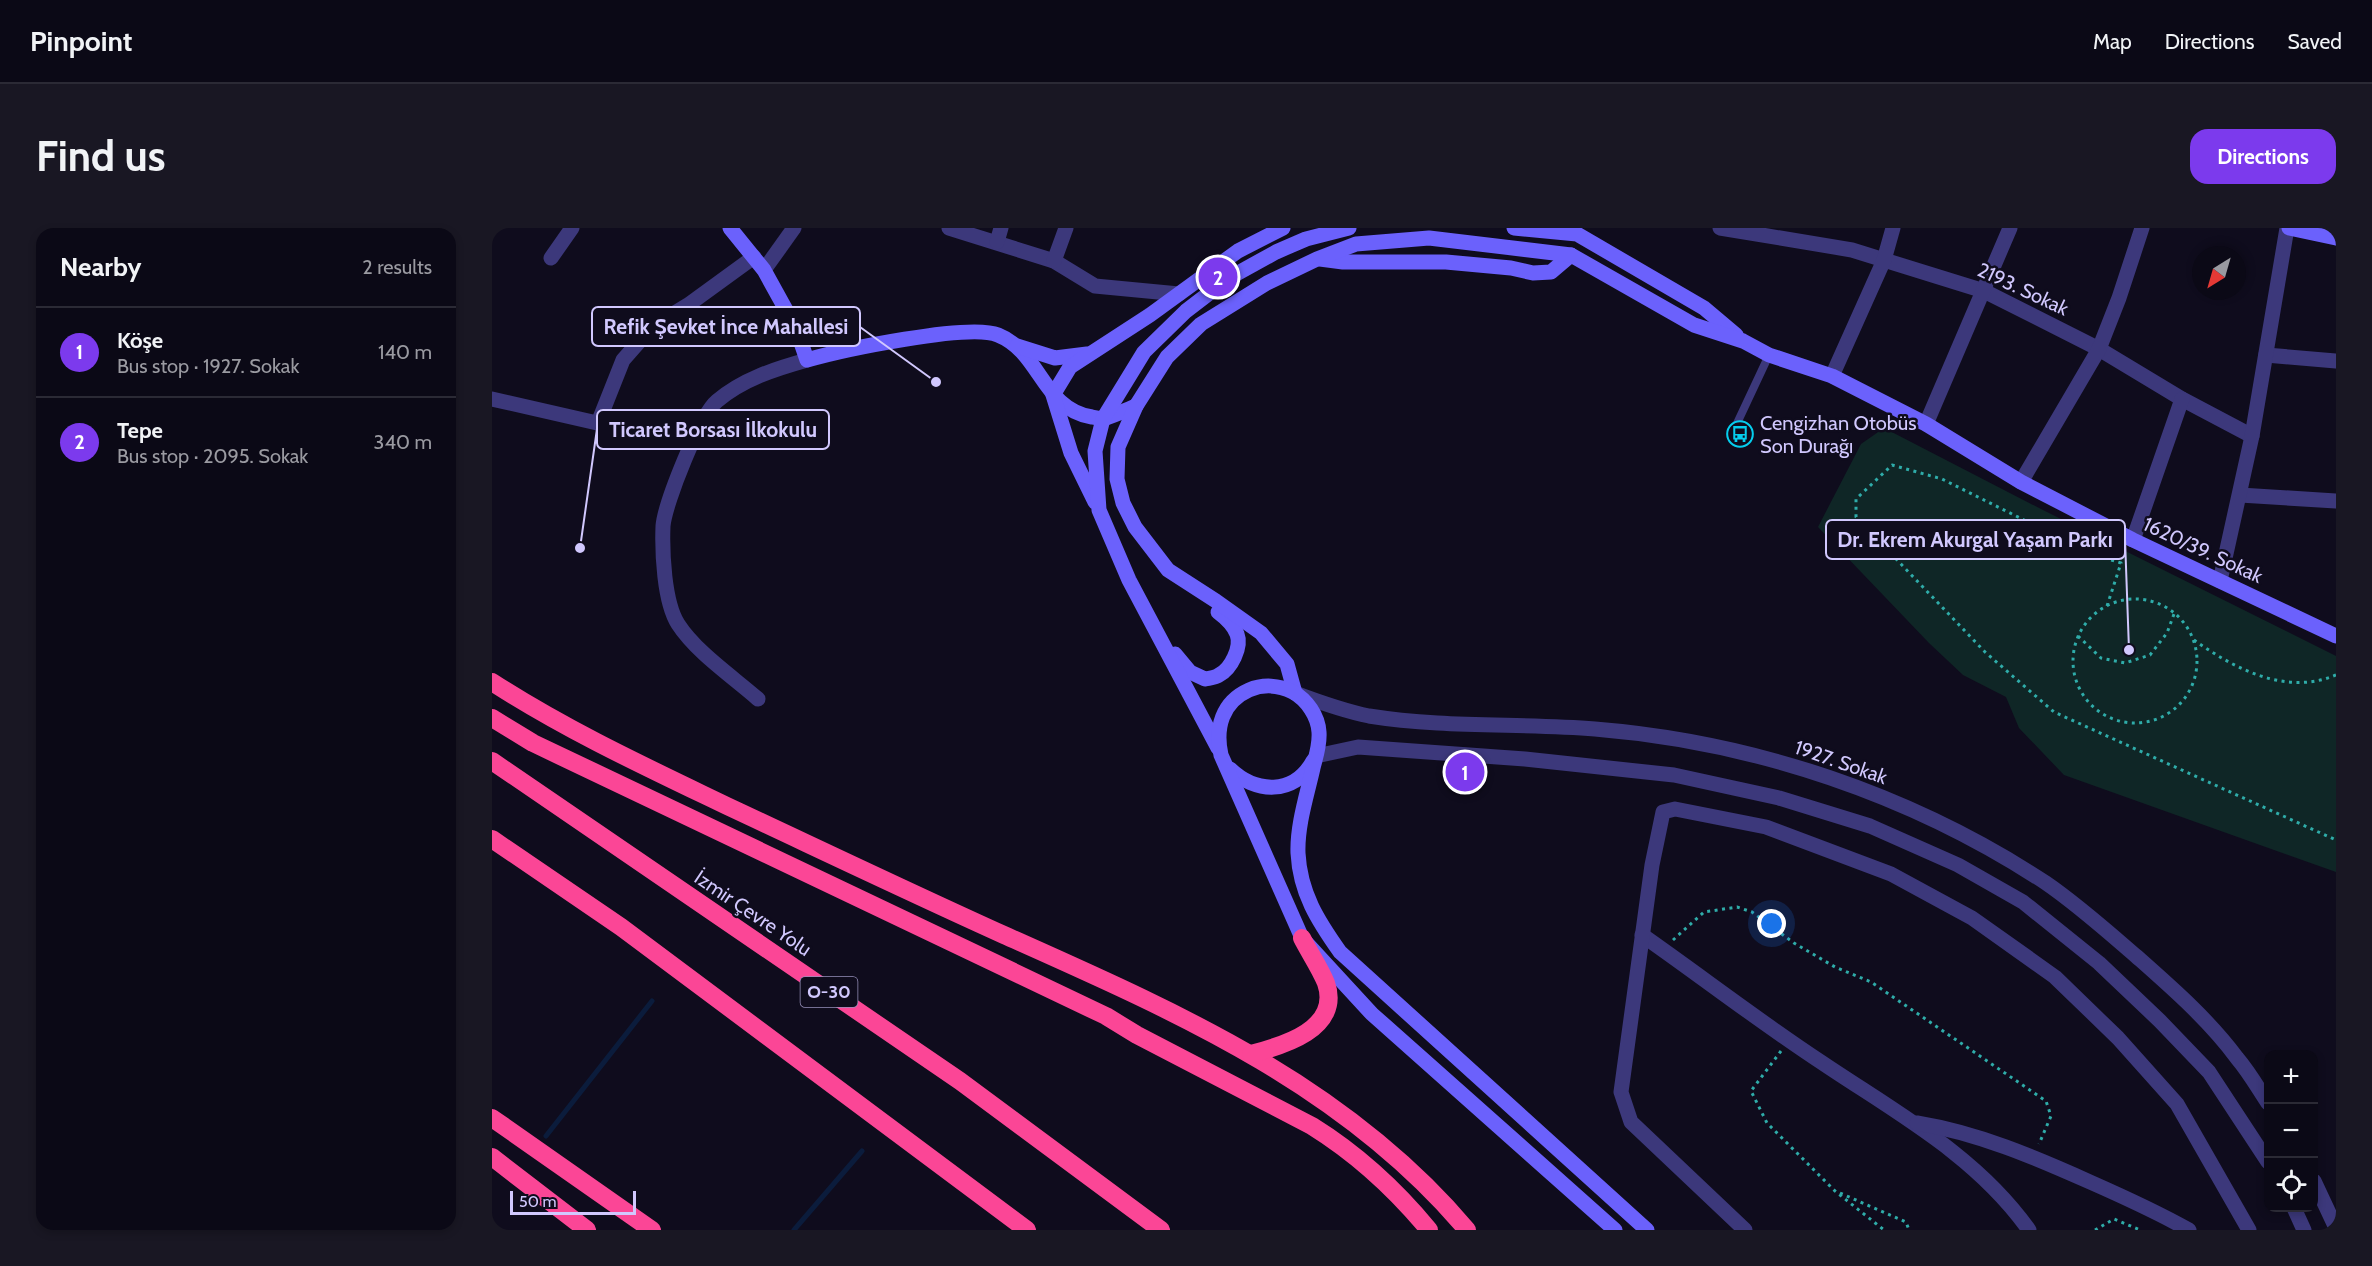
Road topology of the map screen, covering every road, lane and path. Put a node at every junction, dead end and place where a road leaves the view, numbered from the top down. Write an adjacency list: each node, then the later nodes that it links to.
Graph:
1 (572, 228): 19 (street)
2 (730, 228): 18 (main road)
3 (794, 228): 23 (street)
4 (949, 228): 15 (street)
5 (1066, 228): 22 (street)
6 (1283, 228): 25 (main road)
7 (1349, 228): 26 (main road)
8 (1514, 228): 14 (main road)
9 (1720, 228): 21 (street, 2193. Sokak)
10 (1893, 228): 21 (street)
11 (2010, 228): 24 (street)
12 (2142, 228): 30 (street)
13 (2288, 228): 16 (main road); 33 (street)
14 (1578, 231): 17 (street); 28 (main road)
15 (999, 235): 22 (street)
16 (2336, 238)
17 (1571, 255): 20 (main road); 20 (main road); 28 (main road)
18 (754, 257): 23 (main road); 42 (street)
19 (551, 258)
20 (1317, 259): 40 (main road)
21 (1884, 260): 24 (street, 2193. Sokak); 36 (street)
22 (1054, 261): 25 (street)
23 (764, 270): 34 (main road)
24 (1984, 291): 30 (street, 2193. Sokak); 43 (street)
25 (1179, 294): 27 (main road)
26 (1186, 311): 27 (main road); 41 (main road)
27 (1124, 333): 31 (main road)
28 (1743, 341): 32 (main road, 1620/39. Sokak)
29 (1014, 345): 31 (main road); 34 (main road); 37 (main road)
30 (2099, 350): 39 (street, 2193. Sokak); 47 (street)
31 (1092, 353): 37 (main road)
32 (1768, 355): 36 (main road, 1620/39. Sokak); 44 (lane)
33 (2266, 355): 35 (street); 45 (street)
34 (807, 360): 46 (street)
35 (2336, 361)
36 (1832, 376): 43 (main road, 1620/39. Sokak)
37 (1053, 395): 41 (main road); 50 (main road)
38 (492, 399): 42 (street)
39 (2182, 399): 45 (street, 2193. Sokak); 51 (street)
40 (1136, 406): 41 (main road); 52 (main road)
41 (1103, 419): 50 (main road)
42 (598, 423): 46 (street)
43 (1926, 424): 47 (main road, 1620/39. Sokak)
44 (1732, 434)
45 (2252, 436): 48 (street)
46 (689, 444): 63 (street)
47 (2021, 482): 51 (main road, 1620/39. Sokak)
48 (2240, 495): 49 (street); 53 (street)
49 (2336, 501)
50 (1099, 510): 56 (main road)
51 (2133, 540): 53 (main road, 1620/39. Sokak)
52 (1168, 570): 56 (main road); 62 (main road)
53 (2220, 581): 58 (main road, 1620/39. Sokak)
54 (2107, 606): 55 (path); 57 (path); 69 (path)
55 (2174, 614): 57 (path); 59 (path)
56 (1154, 628): 65 (main road)
57 (2078, 636): 59 (path)
58 (2336, 636)
59 (2192, 639): 60 (path)
60 (2336, 675)
61 (492, 682): 74 (highway)
62 (1295, 693): 65 (main road); 66 (main road); 75 (street, 1927. Sokak)
63 (758, 699)
64 (492, 718): 89 (highway)
65 (1221, 755): 66 (main road); 71 (main road)
66 (1316, 756): 80 (street); 92 (main road)
67 (492, 761): 88 (highway, İzmir Çevre Yolu / O-30)
68 (492, 839): 87 (highway)
69 (2336, 840)
70 (1642, 935): 72 (street); 93 (street); 100 (street)
71 (1302, 938): 74 (highway); 91 (main road)
72 (1664, 950): 73 (street); 78 (path)
73 (1790, 1040): 77 (street); 81 (path)
74 (1251, 1054): 90 (highway)
75 (2264, 1097)
76 (492, 1118): 86 (highway)
77 (1914, 1122): 78 (street); 96 (street)
78 (2032, 1156): 99 (street)
79 (492, 1157): 85 (highway)
80 (2265, 1158)
81 (1835, 1191): 94 (path); 95 (path)
82 (2318, 1191): 84 (street)
83 (2296, 1212): 101 (street)
84 (2336, 1228)
85 (587, 1230)
86 (652, 1230)
87 (1027, 1230)
88 (1161, 1230)
89 (1430, 1230)
90 (1467, 1230)
91 (1615, 1230)
92 (1647, 1230)
93 (1745, 1230)
94 (1884, 1230)
95 (1909, 1230)
96 (2029, 1230)
97 (2095, 1230): 98 (path)
98 (2140, 1230)
99 (2189, 1230)
100 (2249, 1230)
101 (2304, 1230)

